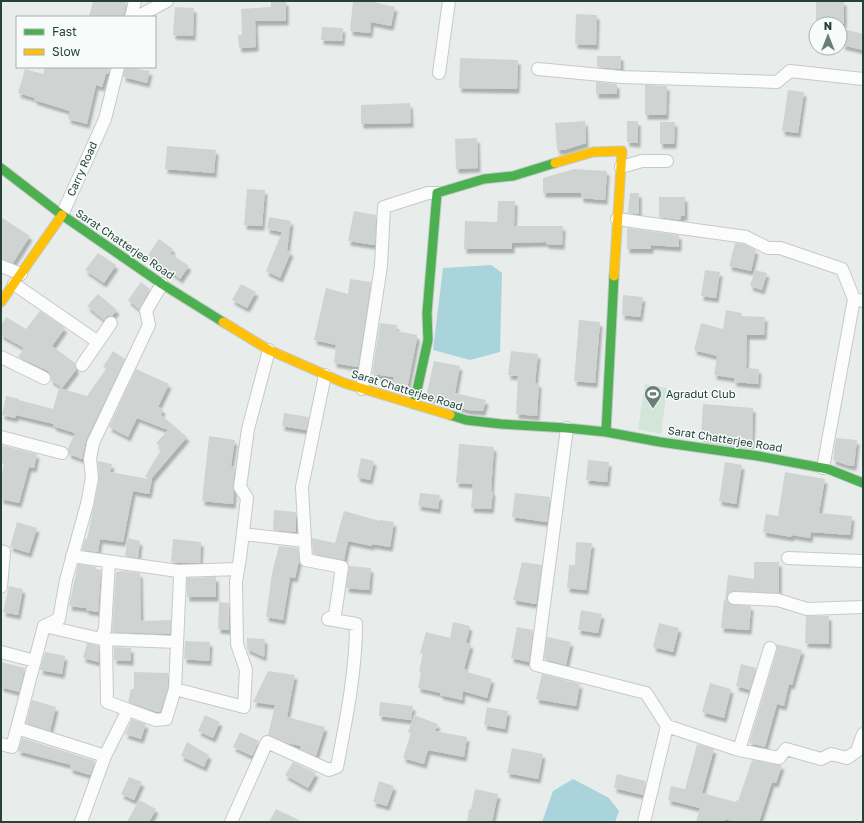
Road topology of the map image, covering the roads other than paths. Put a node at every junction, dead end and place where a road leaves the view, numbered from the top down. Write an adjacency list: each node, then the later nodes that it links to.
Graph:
1 (135, 1): 4 (street)
2 (167, 1): 5 (street)
3 (449, 1): 8 (street)
4 (131, 16)
5 (139, 16)
6 (118, 68): 14 (street, Carry Road)
7 (538, 69): 9 (street)
8 (439, 72)
9 (863, 79)
10 (667, 162): 11 (street)
11 (621, 167): 13 (street); 15 (street)
12 (1, 168): 14 (street, Sarat Chatterjee Road)
13 (437, 193): 29 (street); 30 (street)
14 (62, 215): 17 (street, Carry Road); 19 (street, Sarat Chatterjee Road)
15 (617, 219): 20 (street); 32 (street)
16 (1, 266): 17 (street)
17 (21, 274): 18 (street, Carry Road)
18 (14, 284): 21 (street, Carry Road); 23 (street)
19 (162, 284): 24 (street, Sarat Chatterjee Road); 40 (street)
20 (858, 300): 35 (street)
21 (1, 302)
22 (110, 323): 23 (street)
23 (98, 342): 26 (street)
24 (269, 350): 27 (street, Sarat Chatterjee Road); 37 (street)
25 (1, 357): 28 (street)
26 (82, 365)
27 (325, 375): 29 (street, Sarat Chatterjee Road); 38 (street)
28 (44, 378)
29 (362, 389): 30 (street, Sarat Chatterjee Road)
30 (414, 404): 31 (street, Sarat Chatterjee Road)
31 (567, 428): 32 (street, Sarat Chatterjee Road); 57 (street)
32 (606, 432): 35 (street, Sarat Chatterjee Road)
33 (1, 437): 34 (street)
34 (62, 453)
35 (823, 468): 36 (street, Sarat Chatterjee Road)
36 (863, 484)
37 (243, 534): 38 (street); 44 (street)
38 (305, 541): 64 (street)
39 (1, 551): 46 (street)
40 (72, 556): 43 (street); 49 (street)
41 (788, 558): 42 (street)
42 (863, 561)
43 (109, 562): 45 (street); 50 (street)
44 (238, 569): 45 (street); 55 (street)
45 (178, 571): 51 (street)
46 (1, 587)
47 (734, 598): 48 (street)
48 (863, 607)
49 (44, 626): 50 (street); 54 (street)
50 (104, 639): 51 (street); 56 (street)
51 (177, 642): 55 (street)
52 (770, 648): 61 (street)
53 (1, 652): 54 (street)
54 (35, 661): 58 (street)
55 (175, 689): 56 (street)
56 (128, 710): 62 (street)
57 (667, 726): 61 (street); 65 (street)
58 (17, 728): 60 (street); 62 (street)
59 (863, 734): 61 (street)
60 (1, 744)
61 (740, 750)
62 (105, 756): 63 (street)
63 (80, 822)
64 (231, 822)
65 (644, 822)

